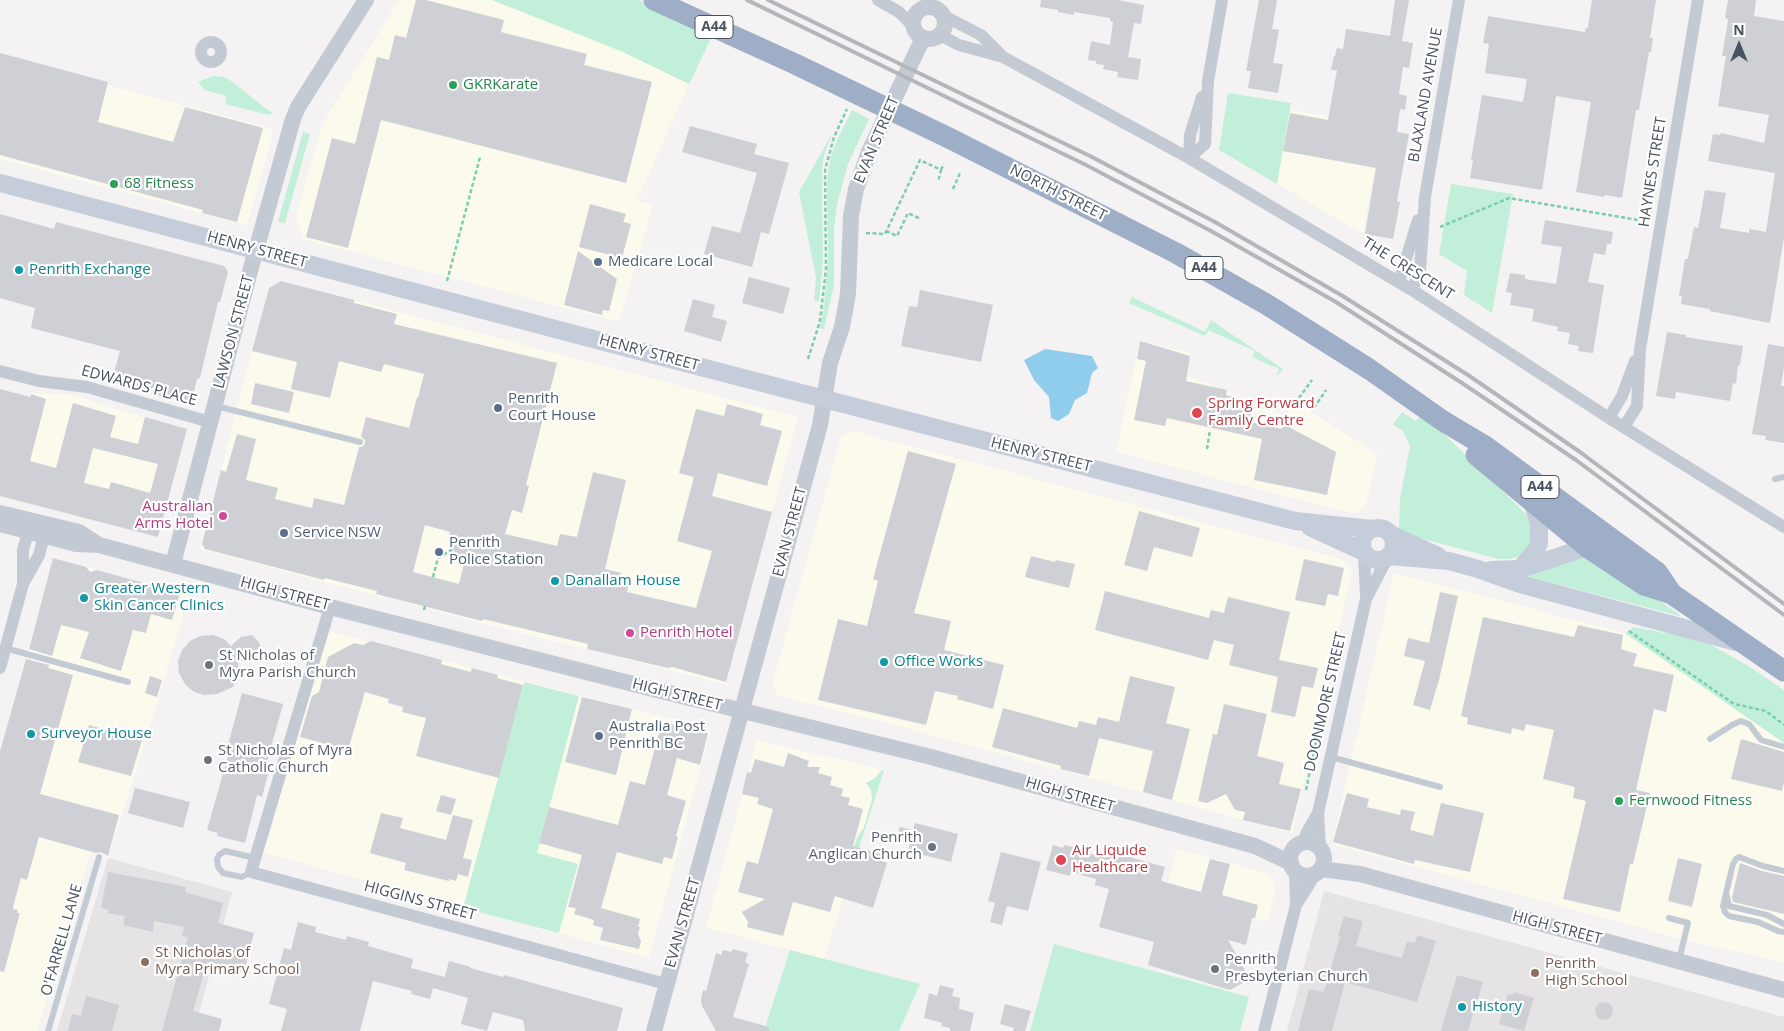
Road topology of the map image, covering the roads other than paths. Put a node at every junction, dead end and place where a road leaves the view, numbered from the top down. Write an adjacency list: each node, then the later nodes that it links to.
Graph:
1 (366, 0): 15 (street, LAWSON STREET)
2 (654, 0): 23 (highway, NORTH STREET / A44)
3 (878, 0): 8 (street)
4 (1222, 0): 12 (street)
5 (1459, 0): 14 (street, BLAXLAND AVENUE)
6 (1698, 0): 18 (street, HAYNES STREET)
7 (937, 7): 8 (street); 9 (street); 11 (street, THE CRESCENT)
8 (912, 26): 10 (street)
9 (940, 35): 10 (street); 11 (street, THE CRESCENT)
10 (921, 44): 20 (street, EVAN STREET)
11 (1003, 57): 12 (street, THE CRESCENT)
12 (1189, 158): 16 (street, THE CRESCENT)
13 (0, 183): 15 (main road, HENRY STREET)
14 (1425, 196): 16 (street, BLAXLAND AVENUE); 17 (street, BLAXLAND AVENUE)
15 (256, 250): 20 (main road, HENRY STREET); 21 (street, LAWSON STREET)
16 (1399, 282): 17 (street, THE CRESCENT)
17 (1412, 290): 22 (street, THE CRESCENT)
18 (1640, 349): 22 (street, HAYNES STREET); 25 (street, HAYNES STREET)
19 (0, 371): 24 (street, EDWARDS PLACE)
20 (824, 399): 31 (main road, HENRY STREET); 53 (street, EVAN STREET)
21 (215, 406): 24 (street, LAWSON STREET); 26 (lane)
22 (1609, 418): 25 (street, THE CRESCENT)
23 (1442, 421): 29 (highway, NORTH STREET / A44); 40 (highway, NORTH STREET / A44)
24 (210, 422): 42 (street, LAWSON STREET)
25 (1624, 427): 33 (street, THE CRESCENT)
26 (360, 442)
27 (1784, 477): 28 (lane)
28 (1775, 479)
29 (1534, 504): 37 (highway, NORTH STREET / A44); 43 (main road)
30 (0, 513): 34 (street, HIGH STREET)
31 (1298, 522): 35 (main road, HENRY STREET); 38 (main road, HENRY STREET)
32 (0, 524): 34 (street, HIGH STREET)
33 (1784, 527)
34 (38, 528): 42 (street, HIGH STREET); 49 (street)
35 (1372, 529): 36 (main road); 38 (main road)
36 (1392, 535): 39 (main road); 41 (main road)
37 (1587, 547): 40 (main road); 43 (main road); 45 (highway, A44)
38 (1364, 552): 39 (main road); 46 (street, DOONMORE STREET)
39 (1389, 557): 41 (main road); 46 (street, DOONMORE STREET)
40 (1636, 557): 45 (highway, A44)
41 (1447, 561): 44 (main road)
42 (173, 564): 47 (street, HIGH STREET)
43 (1521, 568): 44 (main road)
44 (1478, 569): 48 (main road)
45 (1672, 594): 48 (highway, A44)
46 (1366, 599): 56 (street, DOONMORE STREET)
47 (330, 607): 53 (street, HIGH STREET); 62 (street)
48 (1744, 644): 51 (highway, A44)
49 (5, 648): 50 (street); 52 (lane)
50 (0, 668)
51 (1784, 671)
52 (128, 682)
53 (742, 711): 60 (street, HIGH STREET); 73 (street, EVAN STREET)
54 (1710, 739): 55 (lane)
55 (1784, 747)
56 (1331, 757): 57 (lane); 58 (street, DOONMORE STREET)
57 (1440, 786)
58 (1318, 813): 59 (street, DOONMORE STREET); 63 (street, DOONMORE STREET)
59 (1300, 845): 60 (street, HIGH STREET); 63 (street); 64 (street)
60 (1255, 846): 64 (street, HIGH STREET)
61 (99, 857): 75 (lane, O'FARRELL LANE)
62 (255, 858): 66 (street); 66 (lane, HIGGINS STREET)
63 (1320, 862): 64 (street); 68 (street); 72 (street, HIGH STREET)
64 (1293, 867): 68 (street)
65 (1784, 871): 67 (lane)
66 (251, 872): 73 (street, HIGGINS STREET)
67 (1726, 892): 70 (lane); 71 (lane)
68 (1296, 906): 77 (street)
69 (1669, 918): 72 (lane)
70 (1784, 924)
71 (1784, 932)
72 (1679, 962): 74 (street, HIGH STREET)
73 (666, 984): 76 (street, EVAN STREET)
74 (1784, 990)
75 (48, 1031)
76 (654, 1031)
77 (1264, 1031)

